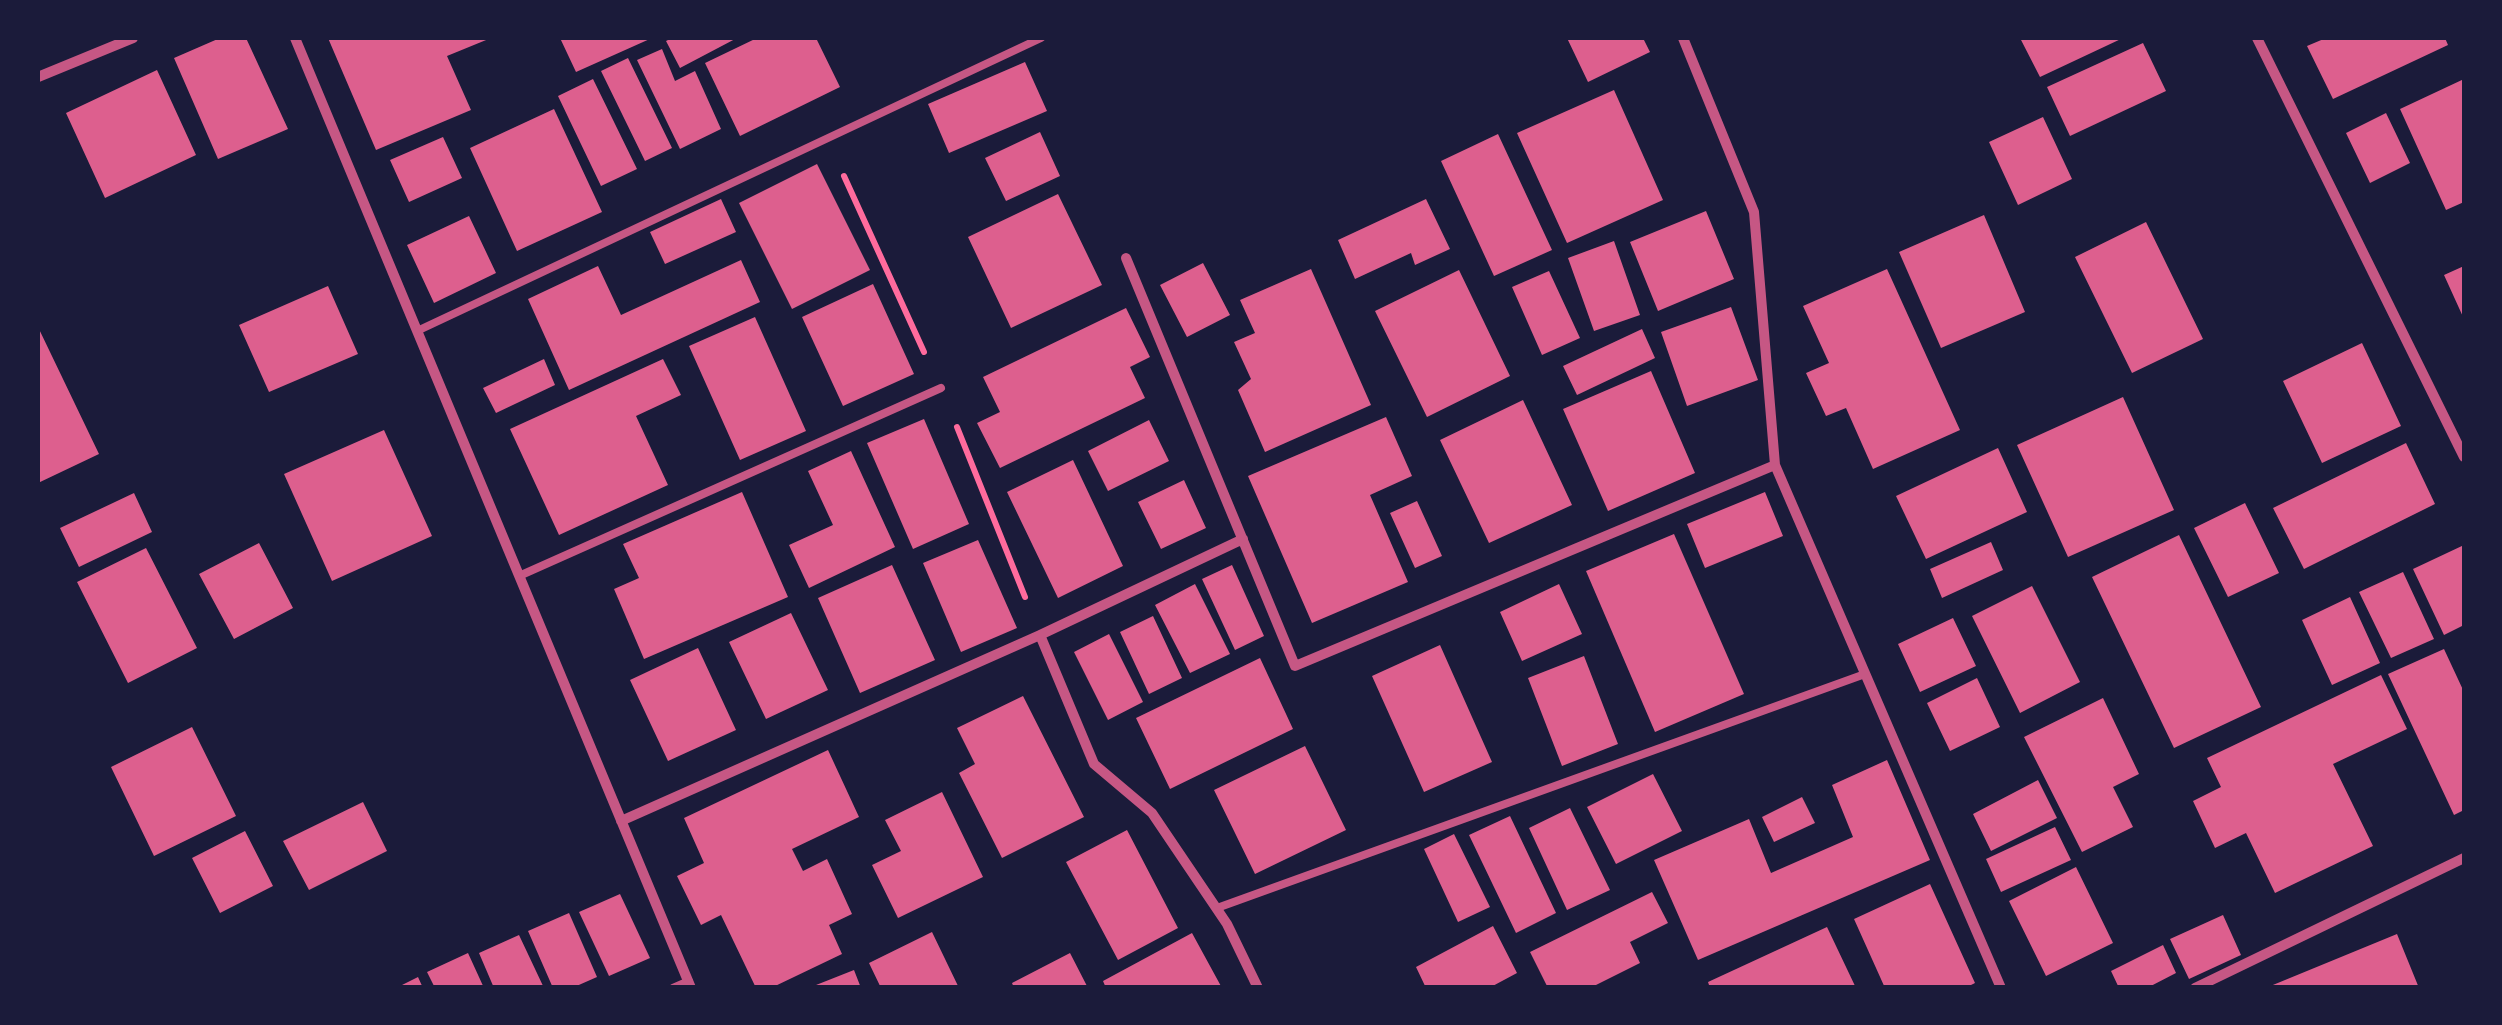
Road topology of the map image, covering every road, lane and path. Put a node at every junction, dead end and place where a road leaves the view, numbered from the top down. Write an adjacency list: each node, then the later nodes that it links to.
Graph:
1 (133, 38): 6 (street)
2 (295, 38): 8 (street)
3 (1041, 38): 8 (lane)
4 (1683, 38): 11 (street)
5 (2256, 38): 10 (street)
6 (38, 77)
7 (1126, 258): 12 (street)
8 (418, 331): 13 (street)
9 (940, 388): 13 (lane)
10 (2464, 457)
11 (1775, 465): 12 (street); 15 (street)
12 (1243, 540): 14 (street)
13 (519, 576): 16 (street)
14 (1040, 635): 16 (street); 18 (street)
15 (1866, 674): 18 (lane); 22 (street)
16 (621, 821): 19 (street)
17 (2464, 858): 23 (street)
18 (1217, 908): 21 (street)
19 (690, 984): 20 (lane)
20 (673, 988)
21 (1258, 988)
22 (2001, 988)
23 (2195, 988)

